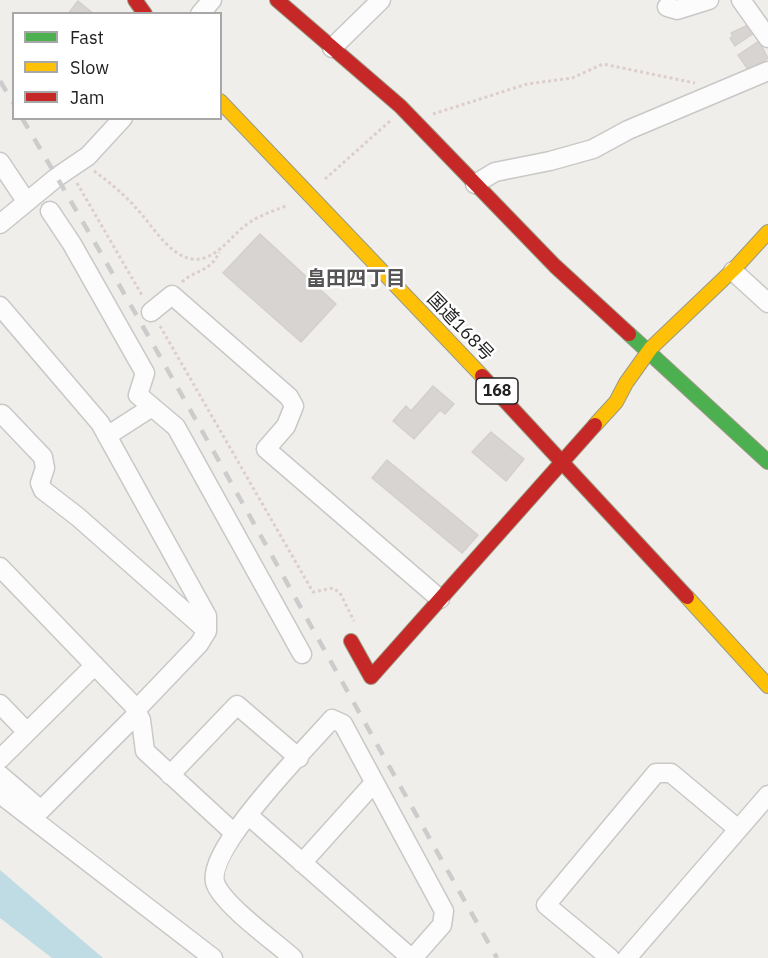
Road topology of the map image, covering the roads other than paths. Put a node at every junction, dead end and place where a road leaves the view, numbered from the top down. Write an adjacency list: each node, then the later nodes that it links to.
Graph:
1 (212, 0): 7 (street)
2 (277, 0): 9 (main road)
3 (381, 0): 9 (street)
4 (709, 0): 6 (street)
5 (741, 0): 8 (street)
6 (667, 7)
7 (202, 12)
8 (768, 38)
9 (332, 48): 14 (main road)
10 (768, 71): 14 (street)
11 (222, 103): 27 (main road, 国道168号 / 168)
12 (121, 120): 15 (street)
13 (0, 162): 15 (street)
14 (475, 184): 23 (main road)
15 (26, 201): 17 (street)
16 (50, 212): 24 (street)
17 (0, 224)
18 (768, 232): 19 (main road)
19 (733, 271): 20 (street); 23 (main road)
20 (768, 303)
21 (0, 306): 26 (street)
22 (151, 312): 30 (street)
23 (648, 352): 27 (main road); 28 (main road)
24 (152, 407): 26 (street); 33 (street)
25 (0, 416): 31 (street)
26 (107, 436): 31 (street)
27 (563, 461): 30 (main road); 35 (main road, 国道168号 / 168)
28 (768, 462)
29 (0, 567): 34 (street)
30 (440, 599): 32 (main road)
31 (207, 631): 37 (street)
32 (355, 636)
33 (302, 654)
34 (95, 664): 37 (street); 38 (street)
35 (768, 686)
36 (0, 704): 38 (street)
37 (137, 712): 41 (street); 42 (street)
38 (27, 732): 40 (street)
39 (299, 758): 42 (street); 43 (street); 46 (street)
40 (0, 759)
41 (0, 775)
42 (171, 775): 48 (street)
43 (373, 784): 49 (street); 53 (street)
44 (0, 794): 51 (street)
45 (768, 795): 47 (street)
46 (248, 814): 48 (street); 49 (street)
47 (738, 829): 50 (street); 54 (street)
48 (233, 832): 52 (street)
49 (302, 862): 53 (street)
50 (602, 956)
51 (213, 958)
52 (293, 958)
53 (412, 958)
54 (627, 958)

